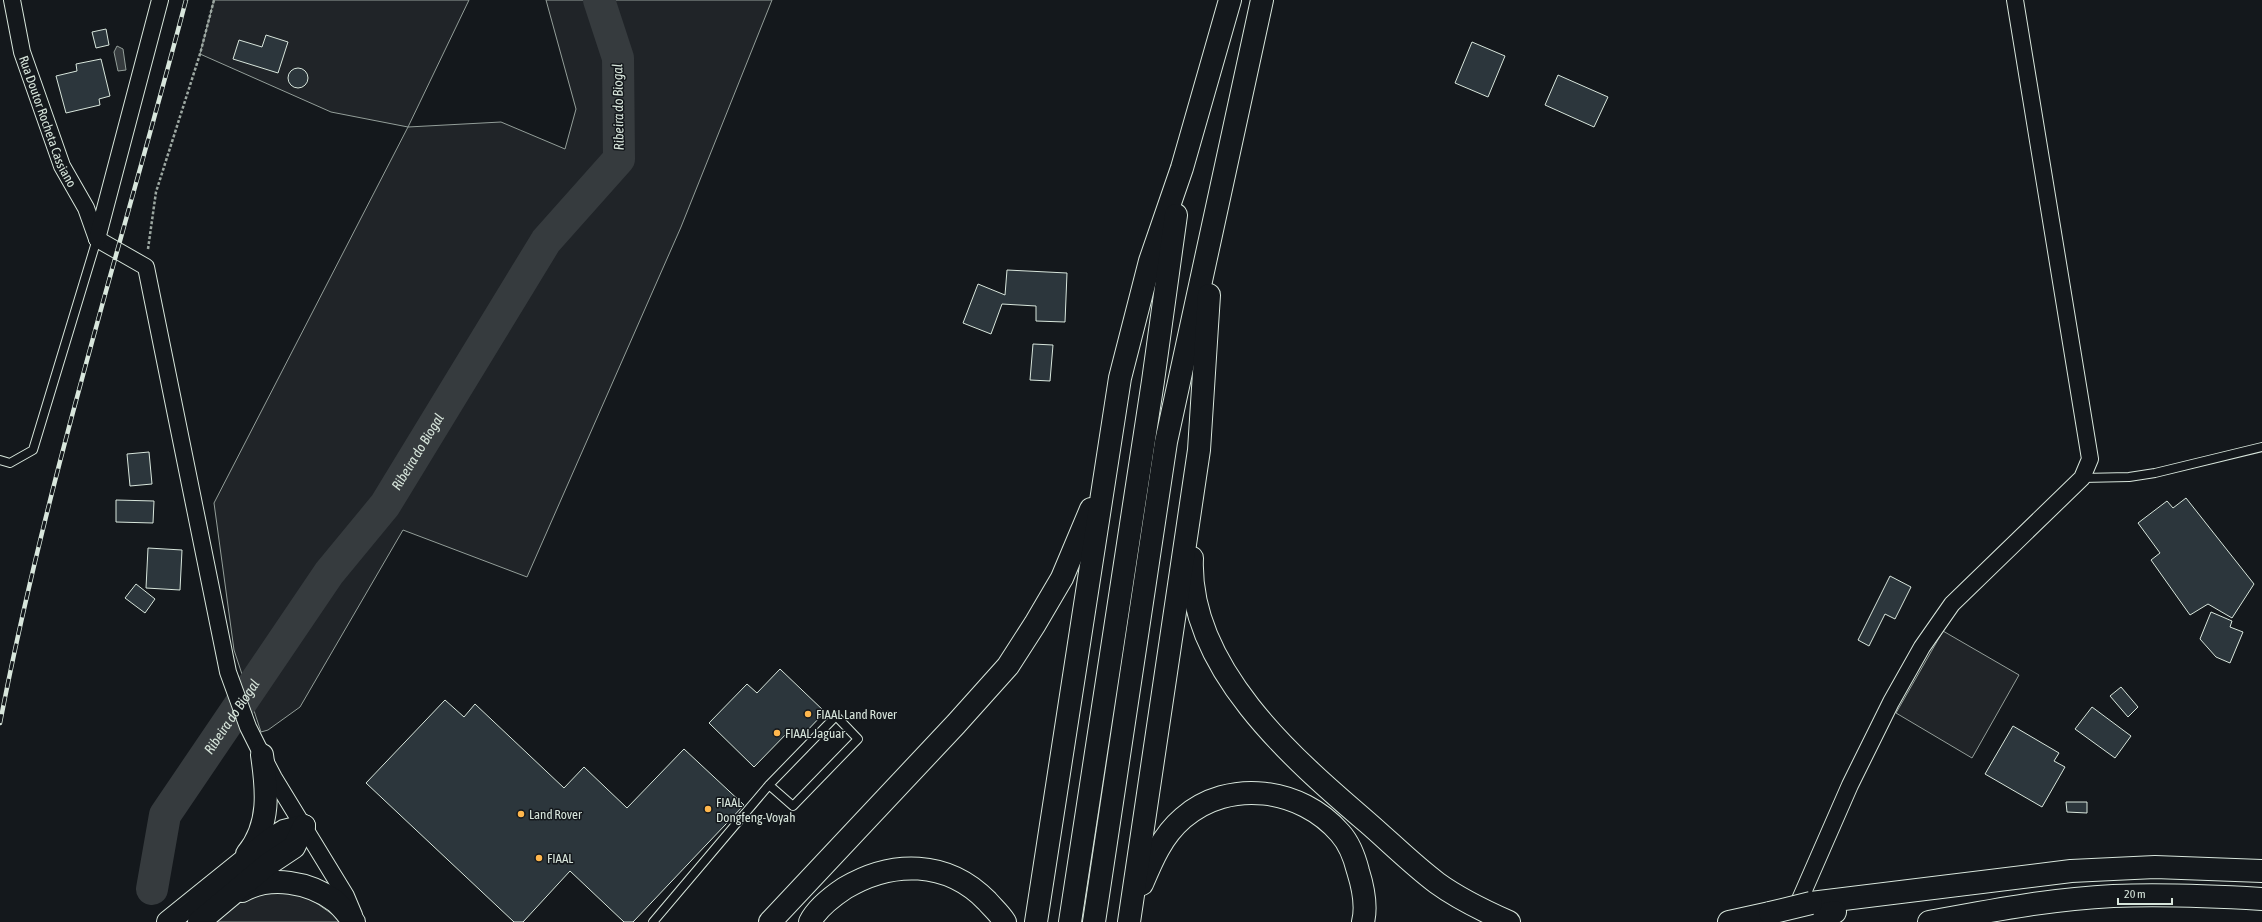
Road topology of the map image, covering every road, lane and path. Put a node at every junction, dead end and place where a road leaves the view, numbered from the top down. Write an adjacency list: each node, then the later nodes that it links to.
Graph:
1 (12, 0): 9 (street, Rua Doutor Rocheta Cassiano)
2 (160, 0): 9 (street)
3 (214, 0): 10 (path)
4 (1230, 0): 7 (main road)
5 (1262, 0): 8 (main road)
6 (2015, 0): 15 (street)
7 (1182, 168): 13 (main road); 33 (main road)
8 (1214, 220): 12 (main road); 34 (main road)
9 (97, 239): 10 (street); 14 (lane)
10 (146, 267): 16 (street)
11 (2262, 446): 15 (lane)
12 (1199, 450): 35 (main road); 37 (main road)
13 (1108, 453): 29 (main road); 32 (main road)
14 (0, 460)
15 (2082, 478): 24 (street)
16 (262, 755): 18 (street); 19 (main road)
17 (769, 785): 17 (lane); 28 (lane)
18 (304, 826): 19 (main road); 21 (main road); 27 (street)
19 (229, 871): 25 (main road)
20 (2262, 871): 24 (main road)
21 (232, 896): 26 (main road); 27 (main road)
22 (2262, 899): 23 (main road)
23 (2007, 908): 39 (main road); 40 (main road)
24 (1799, 916): 38 (main road, bridge)
25 (168, 922)
26 (199, 922)
27 (355, 922)
28 (653, 922)
29 (770, 922)
30 (810, 922): 31 (main road)
31 (1004, 922)
32 (1036, 922)
33 (1070, 922)
34 (1094, 922)
35 (1130, 922): 36 (main road)
36 (1363, 922)
37 (1509, 922)
38 (1729, 922)
39 (1929, 922)
40 (1952, 922)

